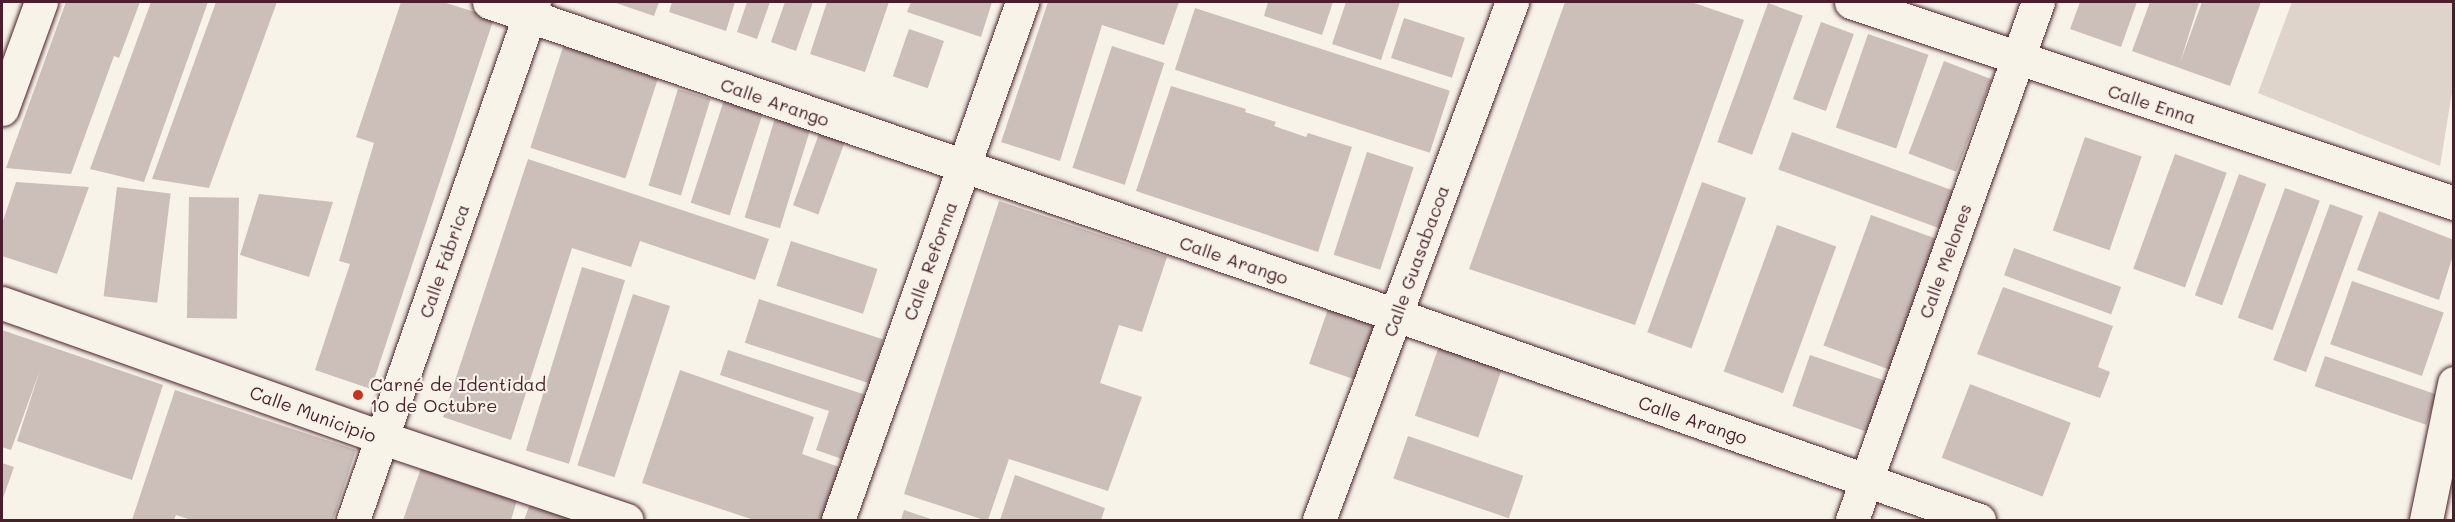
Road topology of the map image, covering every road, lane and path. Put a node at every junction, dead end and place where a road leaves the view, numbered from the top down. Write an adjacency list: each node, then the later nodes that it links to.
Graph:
1 (40, 2): 9 (street)
2 (489, 2): 7 (street, Calle Arango)
3 (1022, 2): 10 (street, Calle Reforma)
4 (1512, 2): 13 (street, Calle Guasabacoa)
5 (1851, 2): 8 (street, Calle Enna)
6 (2038, 2): 8 (street, Calle Melones)
7 (531, 9): 10 (street, Calle Arango); 15 (street, Calle Fábrica)
8 (2018, 59): 11 (street, Calle Enna); 16 (street, Calle Melones)
9 (2, 109)
10 (964, 167): 13 (street, Calle Arango); 19 (street, Calle Reforma)
11 (2454, 203)
12 (2, 303): 15 (street, Calle Municipio)
13 (1396, 315): 16 (street, Calle Arango); 20 (street, Calle Guasabacoa)
14 (2454, 383): 23 (street)
15 (382, 438): 17 (street, Calle Fábrica); 18 (street, Calle Municipio)
16 (1866, 481): 21 (street, Calle Melones); 22 (street, Calle Arango)
17 (353, 520)
18 (627, 520)
19 (838, 520)
20 (1319, 520)
21 (1852, 520)
22 (1979, 520)
23 (2426, 520)

